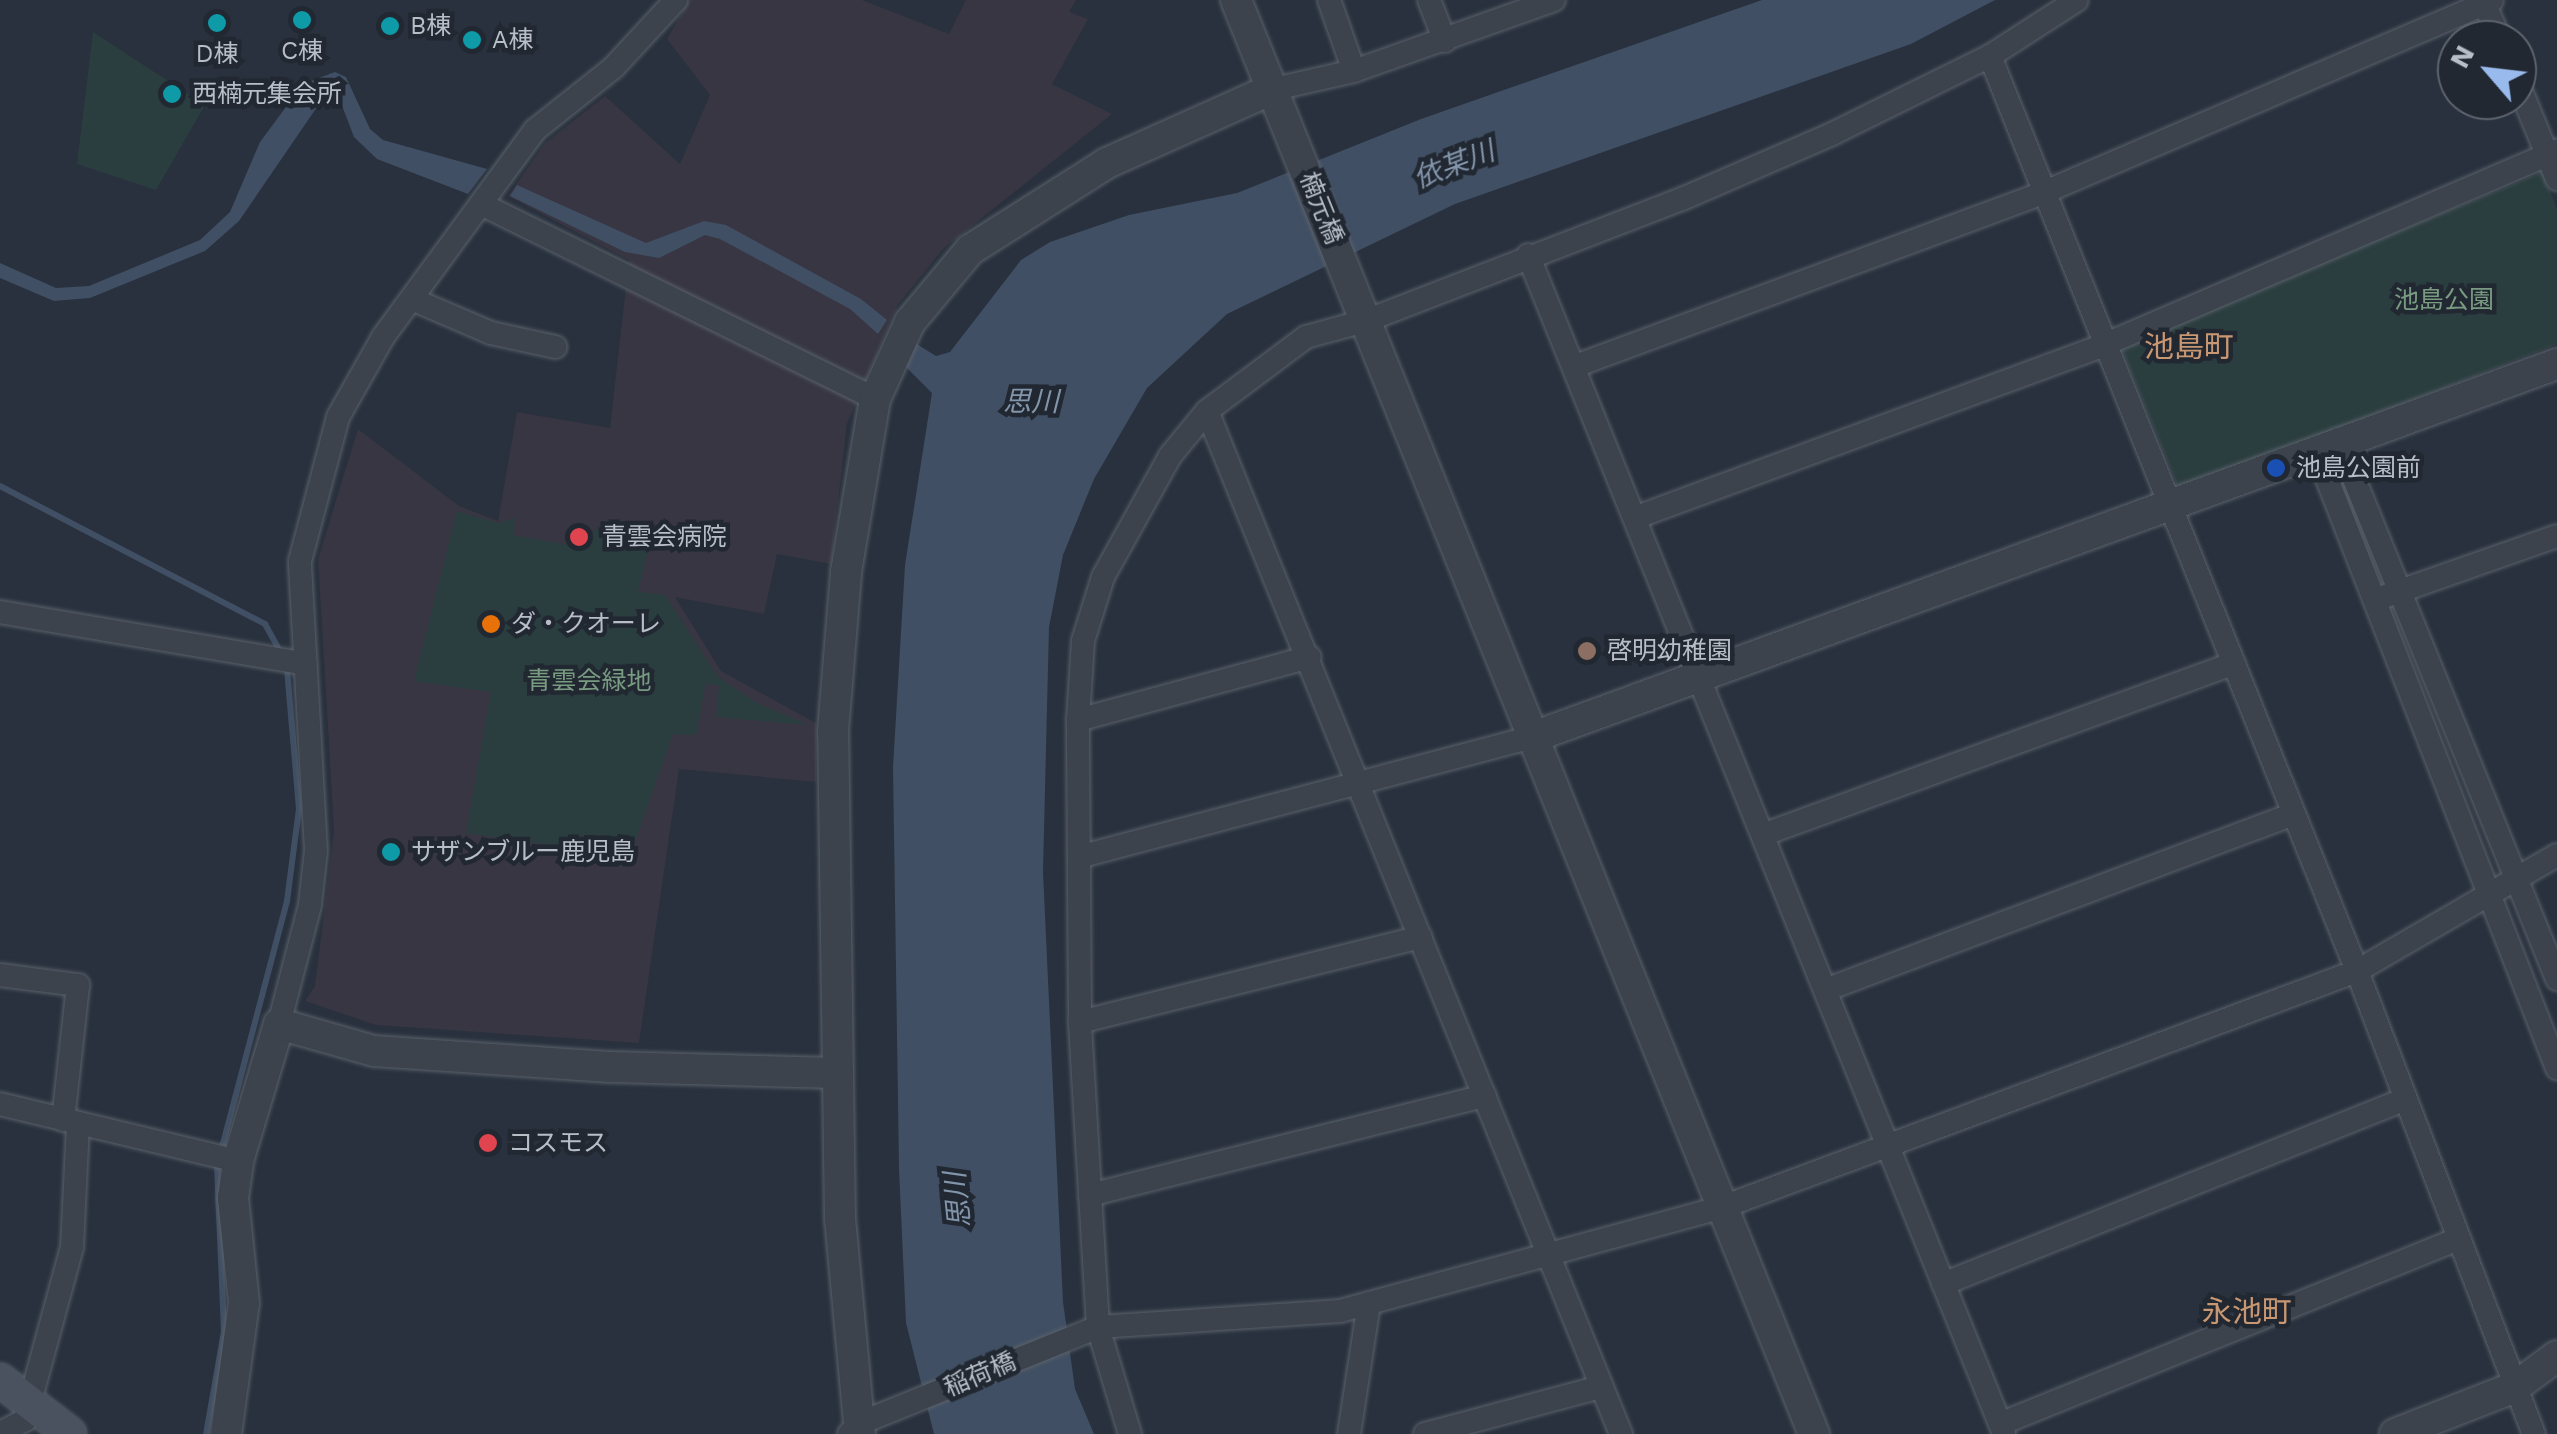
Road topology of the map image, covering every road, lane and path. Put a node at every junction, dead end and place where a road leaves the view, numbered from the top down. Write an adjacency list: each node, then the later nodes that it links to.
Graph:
1 (676, 0): 16 (street)
2 (1236, 0): 11 (street, 楠元橋)
3 (1329, 0): 10 (street)
4 (1429, 0): 8 (street)
5 (2078, 0): 9 (street)
6 (1546, 2): 8 (street)
7 (2487, 2): 15 (street)
8 (1445, 41): 10 (street)
9 (1990, 56): 15 (street); 17 (street)
10 (1354, 72): 11 (street)
11 (1276, 101): 19 (street, 楠元橋); 24 (street)
12 (2536, 120): 13 (street)
13 (2553, 154): 14 (street); 20 (street)
14 (2557, 179)
15 (2045, 192): 20 (street); 23 (street)
16 (481, 204): 18 (street); 24 (street)
17 (1528, 255): 19 (street); 23 (street)
18 (414, 300): 21 (street); 33 (street)
19 (1364, 312): 25 (street); 37 (street, 楠元橋)
20 (2106, 344): 27 (street); 28 (street)
21 (556, 347)
22 (2557, 364): 26 (street)
23 (1578, 365): 28 (street)
24 (875, 399): 53 (street)
25 (1207, 411): 32 (street); 36 (street)
26 (2326, 444): 27 (street); 30 (street)
27 (2170, 506): 34 (street); 35 (street)
28 (1637, 517): 35 (street)
29 (2555, 541): 30 (street)
30 (2386, 596): 43 (street); 44 (street)
31 (0, 612): 33 (street)
32 (1310, 657): 36 (street); 38 (street)
33 (301, 663): 51 (street)
34 (2234, 663): 39 (street); 40 (street)
35 (1699, 671): 37 (street); 40 (street)
36 (1078, 720): 42 (street)
37 (1536, 736): 38 (street); 61 (street, 楠元橋)
38 (1361, 784): 42 (street); 45 (street)
39 (2292, 814): 46 (street); 49 (street)
40 (1764, 834): 49 (street)
41 (2557, 854): 43 (street, 稲荷橋)
42 (1082, 856): 50 (street)
43 (2515, 878): 44 (street, 稲荷橋); 48 (street)
44 (2490, 890): 46 (street, 稲荷橋); 52 (street)
45 (1421, 938): 50 (street); 54 (street)
46 (2357, 970): 55 (street); 58 (street, 稲荷橋)
47 (0, 975): 57 (street)
48 (2557, 979)
49 (1828, 989): 58 (street)
50 (1080, 1022): 60 (street)
51 (278, 1024): 53 (street); 59 (street)
52 (2556, 1063)
53 (838, 1073): 72 (street)
54 (1485, 1096): 60 (street); 63 (street)
55 (2402, 1100): 62 (street); 64 (street)
56 (0, 1104): 57 (street)
57 (70, 1122): 59 (street); 71 (street)
58 (1886, 1146): 61 (street, 稲荷橋); 64 (street)
59 (238, 1161): 76 (street)
60 (1090, 1195): 66 (street)
61 (1724, 1206): 63 (street, 稲荷橋); 81 (street, 楠元橋)
62 (2458, 1239): 69 (street); 73 (street)
63 (1551, 1254): 65 (street, 稲荷橋); 70 (street)
64 (1943, 1284): 73 (street)
65 (1369, 1304): 66 (street, 稲荷橋); 78 (street)
66 (1090, 1329): 72 (street, 稲荷橋); 77 (street)
67 (2557, 1356): 69 (street)
68 (0, 1380): 71 (main road)
69 (2515, 1387): 82 (street); 83 (street)
70 (1602, 1388): 79 (street); 80 (street)
71 (30, 1403): 74 (street); 75 (main road)
72 (861, 1428)
73 (2002, 1429)
74 (0, 1432)
75 (70, 1434)
76 (226, 1434)
77 (1130, 1434)
78 (1349, 1434)
79 (1425, 1434)
80 (1620, 1434)
81 (1814, 1434)
82 (2395, 1434)
83 (2534, 1434)

